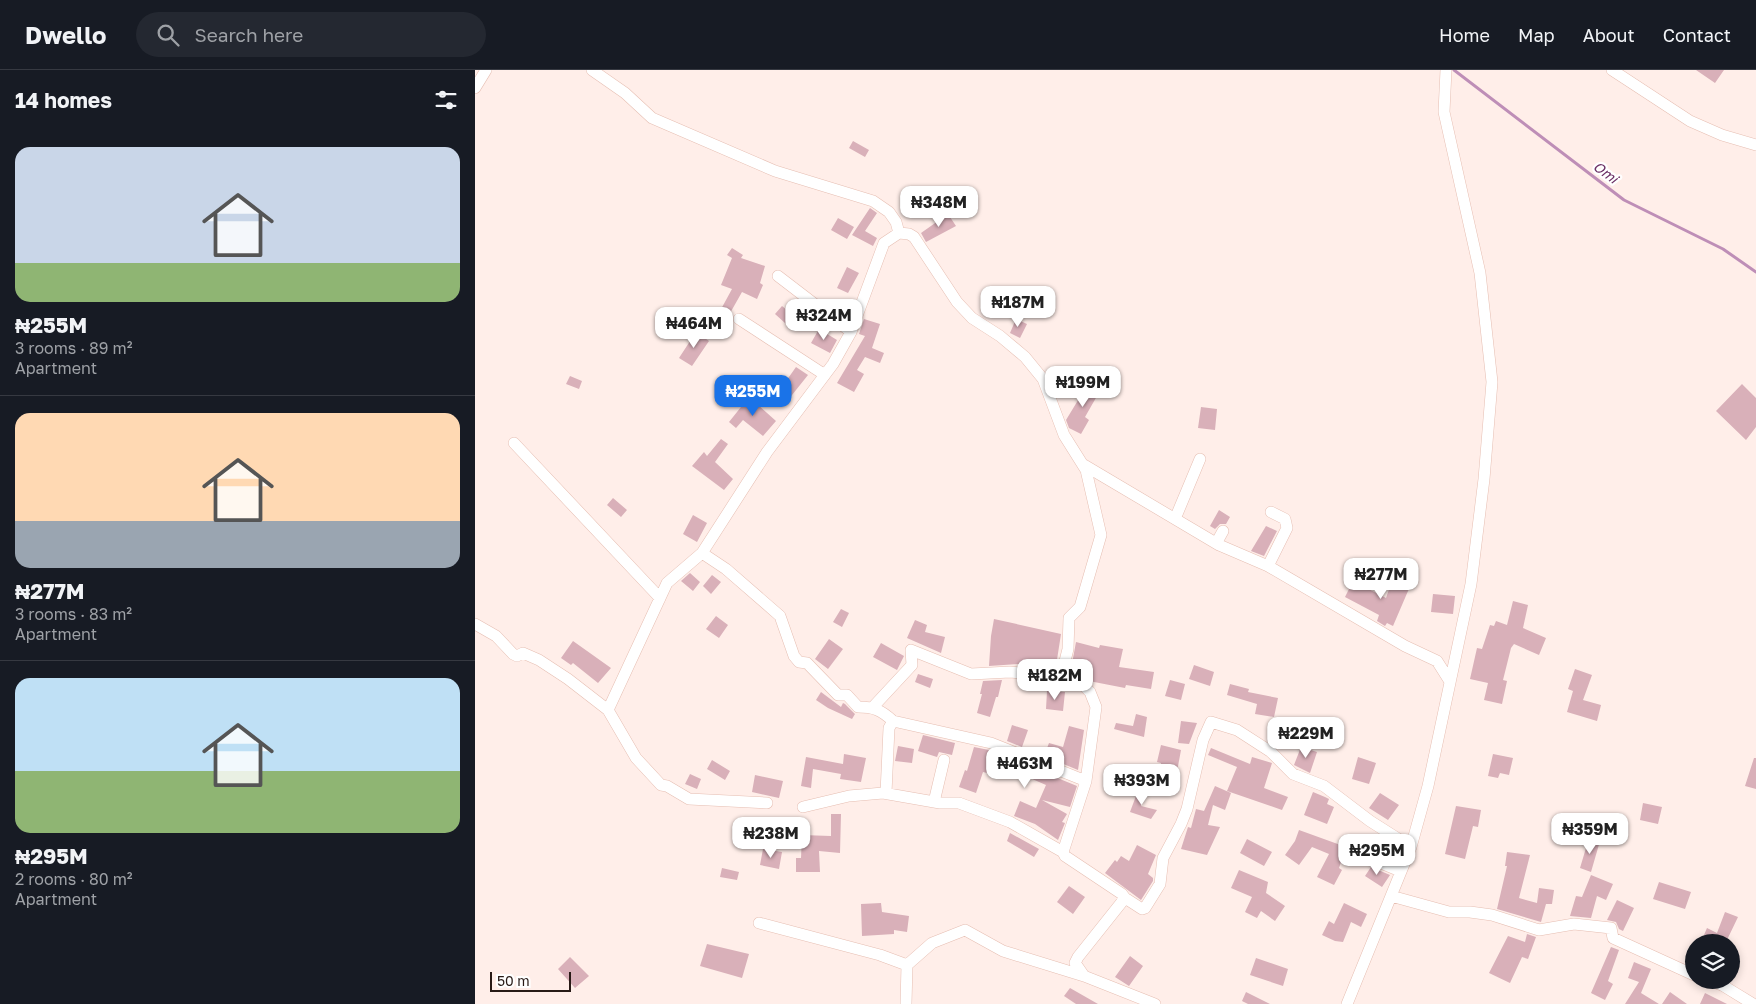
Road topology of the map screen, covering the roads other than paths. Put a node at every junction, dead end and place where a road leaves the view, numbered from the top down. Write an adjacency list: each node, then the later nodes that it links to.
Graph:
1 (486, 70): 5 (street)
2 (592, 70): 7 (street)
3 (1446, 70): 23 (street)
4 (1611, 70): 6 (street)
5 (475, 88)
6 (1756, 145)
7 (899, 233): 10 (street); 14 (street)
8 (778, 276): 10 (street)
9 (739, 319): 11 (street)
10 (851, 332): 11 (street)
11 (825, 374): 19 (street)
12 (514, 443): 21 (street)
13 (1200, 459): 16 (street)
14 (1084, 465): 16 (street); 24 (street)
15 (1271, 512): 20 (street)
16 (1175, 519): 18 (street)
17 (1223, 530): 18 (street)
18 (1219, 545): 20 (street)
19 (702, 553): 21 (street); 25 (street)
20 (1268, 566): 23 (street)
21 (660, 598): 26 (street)
22 (475, 624): 26 (street)
23 (1449, 680): 34 (street)
24 (1085, 686): 25 (street); 29 (street)
25 (873, 707): 27 (street)
26 (607, 710): 32 (street)
27 (893, 721): 29 (street); 30 (street)
28 (944, 760): 31 (street)
29 (1086, 781): 36 (street)
30 (886, 794): 31 (street); 33 (street)
31 (935, 802): 36 (street)
32 (767, 803)
33 (803, 807)
34 (1411, 847): 37 (street); 39 (street)
35 (1352, 851): 37 (street)
36 (1063, 852): 39 (street)
37 (1400, 871): 38 (street)
38 (1391, 896): 42 (street); 47 (street)
39 (1125, 898): 43 (street)
40 (759, 923): 41 (street)
41 (907, 964): 43 (street); 45 (street)
42 (1685, 971)
43 (1084, 976): 46 (street)
44 (1729, 989): 48 (street)
45 (906, 1004)
46 (1155, 1004)
47 (1347, 1004)
48 (1753, 1004)

